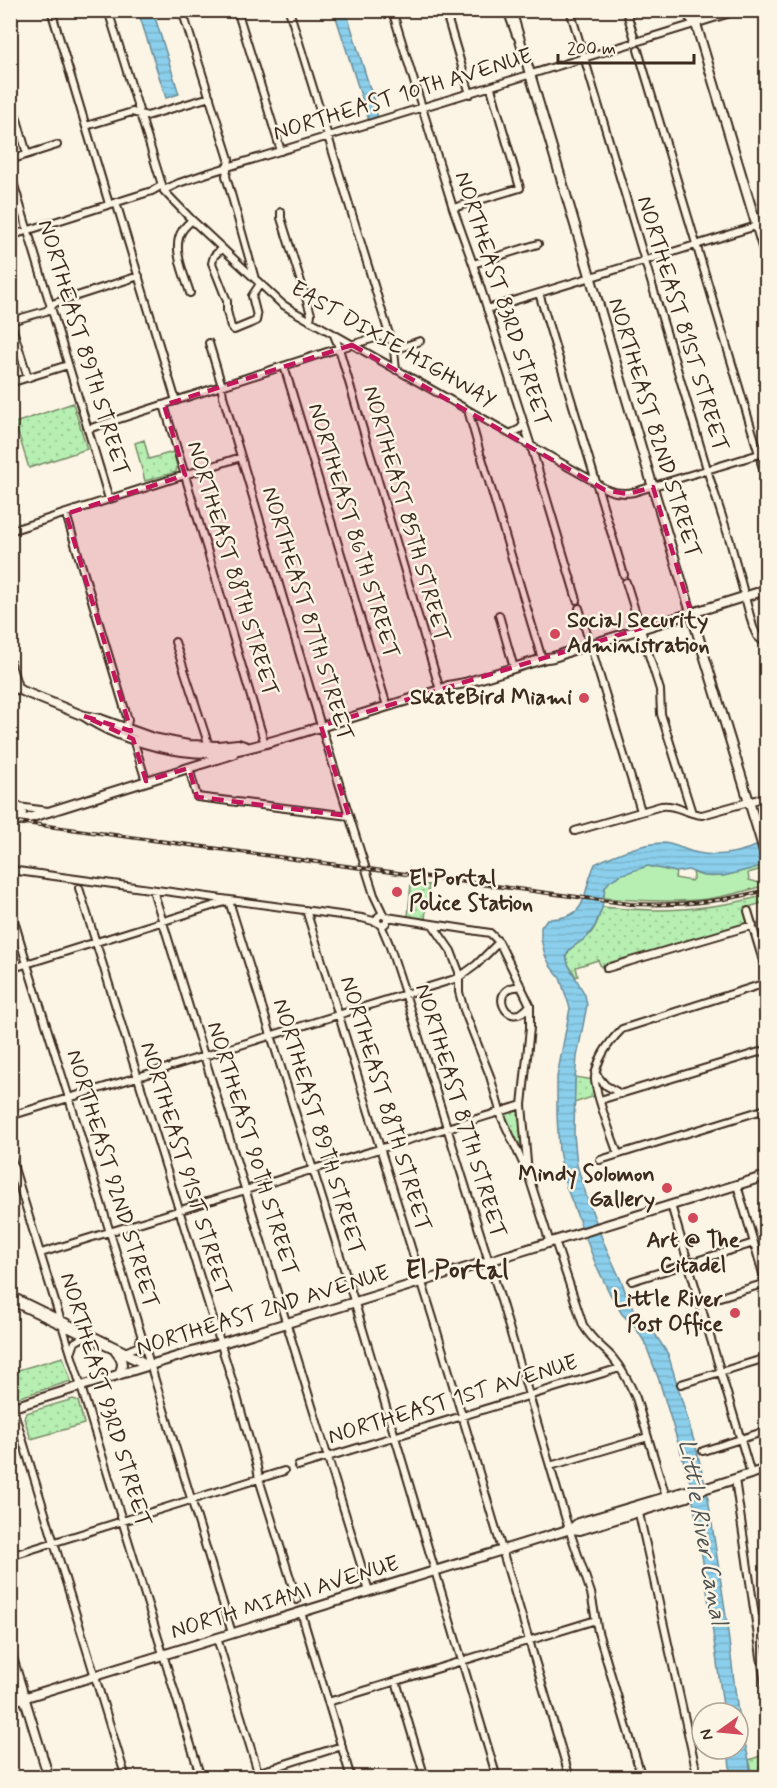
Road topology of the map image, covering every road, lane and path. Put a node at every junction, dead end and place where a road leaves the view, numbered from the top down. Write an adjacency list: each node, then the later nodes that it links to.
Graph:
1 (51, 10): 25 (street)
2 (108, 10): 24 (street)
3 (182, 10): 21 (street)
4 (237, 10): 28 (street)
5 (289, 10): 26 (street)
6 (392, 10): 23 (street, NORTHEAST 83RD STREET)
7 (445, 10): 20 (street)
8 (509, 10): 18 (main road, NORTHEAST 82ND STREET)
9 (570, 10): 17 (street, NORTHEAST 81ST STREET)
10 (626, 10): 15 (street)
11 (687, 10): 14 (main road)
12 (695, 10): 14 (main road)
13 (740, 10): 14 (street, NORTHEAST 10TH AVENUE)
14 (696, 24): 15 (street, NORTHEAST 10TH AVENUE); 39 (main road)
15 (636, 43): 17 (street, NORTHEAST 10TH AVENUE)
16 (638, 50): 43 (street)
17 (584, 59): 18 (street, NORTHEAST 10TH AVENUE); 46 (street, NORTHEAST 81ST STREET)
18 (530, 76): 19 (street, NORTHEAST 10TH AVENUE); 49 (main road, NORTHEAST 82ND STREET)
19 (491, 88): 20 (street, NORTHEAST 10TH AVENUE); 35 (street)
20 (470, 94): 23 (street, NORTHEAST 10TH AVENUE)
21 (210, 97): 24 (street); 31 (street)
22 (10, 101): 29 (street)
23 (422, 108): 26 (street, NORTHEAST 10TH AVENUE); 35 (street, NORTHEAST 83RD STREET)
24 (140, 114): 25 (street); 33 (street)
25 (86, 126): 34 (street)
26 (329, 137): 28 (street, NORTHEAST 10TH AVENUE); 58 (street)
27 (57, 145): 29 (street)
28 (282, 151): 31 (street, NORTHEAST 10TH AVENUE)
29 (27, 154): 30 (street)
30 (10, 160)
31 (228, 168): 33 (street, NORTHEAST 10TH AVENUE); 50 (street)
32 (10, 172): 40 (street, NORTHEAST 89TH STREET)
33 (162, 188): 34 (street, NORTHEAST 10TH AVENUE); 37 (street, EAST DIXIE HIGHWAY)
34 (113, 203): 40 (street, NORTHEAST 10TH AVENUE); 48 (street)
35 (453, 208): 47 (street, NORTHEAST 83RD STREET)
36 (281, 212): 56 (street)
37 (192, 220): 44 (street, EAST DIXIE HIGHWAY); 51 (street)
38 (766, 223): 39 (street)
39 (757, 226): 43 (street); 45 (main road)
40 (28, 231): 41 (street, NORTHEAST 10TH AVENUE); 53 (street, NORTHEAST 89TH STREET)
41 (10, 236)
42 (538, 244): 47 (street)
43 (696, 244): 46 (street); 78 (street)
44 (222, 248): 50 (street, EAST DIXIE HIGHWAY); 50 (street)
45 (766, 258)
46 (645, 261): 49 (street); 81 (street, NORTHEAST 81ST STREET)
47 (473, 264): 54 (street, NORTHEAST 83RD STREET)
48 (139, 276): 53 (street); 70 (street)
49 (590, 277): 52 (street); 85 (main road, NORTHEAST 82ND STREET)
50 (258, 281): 56 (street, EAST DIXIE HIGHWAY)
51 (190, 293)
52 (539, 293): 54 (street); 84 (street)
53 (51, 307): 55 (street); 64 (street, NORTHEAST 89TH STREET)
54 (487, 309): 73 (street, NORTHEAST 83RD STREET)
55 (11, 321): 67 (street)
56 (310, 321): 57 (street, EAST DIXIE HIGHWAY)
57 (333, 334): 61 (street, EAST DIXIE HIGHWAY); 62 (street, NORTHEAST 85TH STREET)
58 (389, 334): 61 (street); 63 (street)
59 (420, 341): 63 (street)
60 (209, 343): 69 (street, NORTHEAST 87TH STREET)
61 (352, 345): 62 (street); 66 (street, EAST DIXIE HIGHWAY)
62 (339, 349): 65 (street); 104 (street, NORTHEAST 85TH STREET)
63 (394, 350): 66 (street)
64 (68, 365): 67 (street); 74 (street, NORTHEAST 89TH STREET)
65 (284, 366): 69 (street); 105 (street, NORTHEAST 86TH STREET)
66 (396, 370): 72 (street, EAST DIXIE HIGHWAY)
67 (28, 378): 68 (street)
68 (10, 383)
69 (220, 386): 70 (street); 79 (street, NORTHEAST 87TH STREET)
70 (176, 401): 71 (street)
71 (164, 405): 74 (street); 82 (street, NORTHEAST 88TH STREET)
72 (468, 410): 75 (street, EAST DIXIE HIGHWAY); 99 (street)
73 (524, 424): 75 (street); 76 (street, NORTHEAST 83RD STREET)
74 (88, 429): 86 (street, NORTHEAST 89TH STREET)
75 (510, 434): 76 (street, EAST DIXIE HIGHWAY)
76 (531, 446): 84 (street, EAST DIXIE HIGHWAY); 91 (street, NORTHEAST 83RD STREET)
77 (766, 452): 78 (street)
78 (759, 454): 81 (street)
79 (241, 457): 82 (street); 107 (street, NORTHEAST 87TH STREET)
80 (761, 462): 83 (street)
81 (707, 470): 85 (street); 90 (street, NORTHEAST 81ST STREET)
82 (185, 475): 86 (street); 110 (street, NORTHEAST 88TH STREET)
83 (766, 479)
84 (595, 482): 85 (street, EAST DIXIE HIGHWAY); 95 (street)
85 (653, 487): 93 (main road, NORTHEAST 82ND STREET)
86 (109, 499): 87 (street)
87 (66, 514): 88 (street); 108 (street)
88 (10, 531)
89 (766, 590): 90 (main road)
90 (744, 597): 93 (main road); 98 (street, NORTHEAST 81ST STREET)
91 (577, 600)
92 (579, 608): 97 (street)
93 (691, 613): 95 (main road); 116 (main road, NORTHEAST 82ND STREET)
94 (499, 615): 101 (street)
95 (640, 629): 97 (main road); 120 (street)
96 (175, 642): 111 (street)
97 (590, 644): 99 (main road); 118 (street)
98 (766, 644)
99 (544, 659): 101 (main road)
100 (10, 662): 103 (street)
101 (514, 668): 104 (main road)
102 (10, 686): 103 (main road)
103 (19, 690): 106 (main road)
104 (440, 690): 105 (main road)
105 (387, 706): 107 (main road)
106 (84, 716): 108 (main road); 109 (main road)
107 (321, 726): 110 (main road); 121 (street, NORTHEAST 87TH STREET)
108 (126, 729): 111 (main road)
109 (133, 739): 112 (main road); 114 (street)
110 (265, 744): 112 (main road)
111 (209, 746): 112 (main road)
112 (248, 747): 113 (main road)
113 (189, 768): 114 (main road); 121 (street)
114 (146, 781): 119 (main road)
115 (766, 797): 116 (street)
116 (749, 802): 120 (street); 125 (main road, NORTHEAST 82ND STREET)
117 (14, 807): 119 (street); 122 (main road)
118 (641, 811): 120 (street); 124 (street)
119 (48, 812): 122 (main road)
120 (692, 813)
121 (349, 816): 133 (street, NORTHEAST 87TH STREET)
122 (20, 820): 123 (main road)
123 (10, 824)
124 (575, 831)
125 (766, 857)
126 (10, 870): 128 (street)
127 (79, 888): 138 (street, NORTHEAST 91ST STREET)
128 (153, 890): 129 (street); 134 (street, NORTHEAST 90TH STREET)
129 (229, 901): 131 (street); 134 (street); 150 (street, NORTHEAST 89TH STREET)
130 (10, 907): 140 (street, NORTHEAST 92ND STREET)
131 (306, 910): 133 (street); 149 (street, NORTHEAST 88TH STREET)
132 (748, 911): 136 (street)
133 (382, 920): 135 (street); 147 (street, NORTHEAST 87TH STREET)
134 (162, 922): 138 (street); 152 (street, NORTHEAST 90TH STREET)
135 (433, 925): 137 (street); 144 (street)
136 (753, 925): 139 (street); 141 (street)
137 (499, 942): 144 (street); 146 (street)
138 (96, 943): 140 (street); 154 (street, NORTHEAST 91ST STREET)
139 (764, 953): 143 (street)
140 (27, 964): 142 (street); 156 (street, NORTHEAST 92ND STREET)
141 (607, 968)
142 (10, 969)
143 (766, 971)
144 (458, 978): 147 (street); 160 (street)
145 (766, 983): 153 (street)
146 (522, 987): 148 (street); 148 (street)
147 (405, 993): 149 (street); 162 (street, NORTHEAST 87TH STREET)
148 (530, 1005): 158 (street)
149 (339, 1014): 150 (street); 163 (street, NORTHEAST 88TH STREET)
150 (271, 1036): 152 (street); 167 (street, NORTHEAST 89TH STREET)
151 (766, 1050): 155 (street)
152 (204, 1056): 154 (street); 171 (street, NORTHEAST 90TH STREET)
153 (595, 1073): 155 (street); 157 (street)
154 (137, 1077): 156 (street); 173 (street, NORTHEAST 91ST STREET)
155 (621, 1094): 157 (street)
156 (69, 1098): 161 (street); 174 (street, NORTHEAST 92ND STREET)
157 (600, 1100): 164 (street)
158 (522, 1105): 160 (street); 168 (street)
159 (766, 1109): 164 (street)
160 (500, 1111): 162 (street); 168 (street)
161 (10, 1116)
162 (447, 1127): 163 (street); 180 (street, NORTHEAST 87TH STREET)
163 (380, 1148): 167 (street); 182 (street, NORTHEAST 88TH STREET)
164 (618, 1154): 166 (street)
165 (10, 1155): 177 (street, NORTHEAST 93RD STREET)
166 (600, 1160)
167 (313, 1170): 171 (street); 188 (street, NORTHEAST 89TH STREET)
168 (528, 1174): 175 (street)
169 (766, 1176): 170 (main road, NORTHEAST 2ND AVENUE)
170 (737, 1185): 172 (main road, NORTHEAST 2ND AVENUE); 176 (street)
171 (245, 1190): 173 (street); 192 (street, NORTHEAST 90TH STREET)
172 (671, 1205): 175 (main road, NORTHEAST 2ND AVENUE); 181 (street)
173 (178, 1210): 174 (street); 195 (street, NORTHEAST 91ST STREET)
174 (109, 1232): 177 (street); 193 (street, NORTHEAST 92ND STREET)
175 (553, 1242): 180 (main road, NORTHEAST 2ND AVENUE); 199 (street)
176 (754, 1243): 179 (street); 181 (street)
177 (41, 1253): 186 (street, NORTHEAST 93RD STREET)
178 (766, 1257): 179 (street)
179 (759, 1260): 184 (street)
180 (488, 1261): 182 (main road, NORTHEAST 2ND AVENUE); 208 (street, NORTHEAST 87TH STREET)
181 (688, 1263): 183 (street); 189 (street)
182 (422, 1281): 188 (main road, NORTHEAST 2ND AVENUE); 210 (street, NORTHEAST 88TH STREET)
183 (632, 1281)
184 (766, 1284): 189 (street)
185 (10, 1295): 190 (street)
186 (54, 1296): 190 (street); 191 (street, NORTHEAST 93RD STREET)
187 (10, 1302): 191 (street)
188 (354, 1302): 192 (main road, NORTHEAST 2ND AVENUE); 212 (street, NORTHEAST 89TH STREET)
189 (700, 1303): 204 (street)
190 (39, 1309): 191 (street)
191 (62, 1323): 194 (street); 197 (street); 198 (street, NORTHEAST 93RD STREET)
192 (286, 1323): 195 (main road, NORTHEAST 2ND AVENUE); 216 (street, NORTHEAST 90TH STREET)
193 (141, 1336): 197 (street); 201 (street, NORTHEAST 92ND STREET)
194 (84, 1337): 196 (street); 198 (street)
195 (220, 1343): 201 (main road, NORTHEAST 2ND AVENUE); 222 (street, NORTHEAST 91ST STREET)
196 (116, 1352): 201 (street); 205 (main road)
197 (127, 1352): 201 (street)
198 (72, 1355): 207 (street, NORTHEAST 93RD STREET)
199 (612, 1357): 202 (street); 203 (street)
200 (766, 1358): 204 (street)
201 (150, 1365): 205 (main road, NORTHEAST 2ND AVENUE); 224 (street, NORTHEAST 92ND STREET)
202 (620, 1368): 203 (street, NORTHEAST 1ST AVENUE); 213 (street)
203 (605, 1372): 208 (street, NORTHEAST 1ST AVENUE)
204 (720, 1372): 206 (street); 214 (street)
205 (118, 1375): 207 (main road, NORTHEAST 2ND AVENUE)
206 (681, 1384)
207 (81, 1386): 209 (main road, NORTHEAST 2ND AVENUE); 227 (street, NORTHEAST 93RD STREET)
208 (529, 1396): 210 (street, NORTHEAST 1ST AVENUE); 218 (street, NORTHEAST 87TH STREET)
209 (11, 1405): 229 (street)
210 (462, 1416): 212 (street, NORTHEAST 1ST AVENUE); 230 (street, NORTHEAST 88TH STREET)
211 (766, 1431): 214 (street)
212 (394, 1437): 216 (street, NORTHEAST 1ST AVENUE); 232 (street, NORTHEAST 89TH STREET)
213 (648, 1437): 218 (street); 225 (street)
214 (741, 1439): 215 (street); 221 (street)
215 (703, 1451)
216 (326, 1457): 217 (street, NORTHEAST 1ST AVENUE); 233 (street, NORTHEAST 90TH STREET)
217 (298, 1466)
218 (550, 1467): 228 (street, NORTHEAST 87TH STREET)
219 (766, 1469): 221 (main road, NORTH MIAMI AVENUE)
220 (284, 1471): 222 (street)
221 (751, 1474): 223 (main road, NORTH MIAMI AVENUE)
222 (259, 1479): 224 (street); 234 (street, NORTHEAST 91ST STREET)
223 (735, 1479): 225 (main road, NORTH MIAMI AVENUE); 238 (street)
224 (191, 1499): 227 (street); 239 (street, NORTHEAST 92ND STREET)
225 (667, 1500): 226 (main road, NORTH MIAMI AVENUE)
226 (638, 1509): 228 (main road, NORTH MIAMI AVENUE); 264 (street)
227 (123, 1521): 229 (street); 243 (street, NORTHEAST 93RD STREET)
228 (570, 1529): 230 (main road, NORTH MIAMI AVENUE); 237 (street, NORTHEAST 87TH STREET)
229 (54, 1542): 231 (street); 245 (street)
230 (502, 1550): 232 (main road, NORTH MIAMI AVENUE); 241 (street, NORTHEAST 88TH STREET)
231 (10, 1556)
232 (436, 1571): 233 (main road, NORTH MIAMI AVENUE); 244 (street, NORTHEAST 89TH STREET)
233 (369, 1591): 235 (main road, NORTH MIAMI AVENUE)
234 (297, 1600)
235 (300, 1612): 239 (main road, NORTH MIAMI AVENUE); 250 (street)
236 (766, 1617): 238 (street)
237 (596, 1620): 241 (street); 263 (street, NORTHEAST 87TH STREET)
238 (756, 1620): 247 (street)
239 (232, 1633): 240 (main road, NORTH MIAMI AVENUE)
240 (217, 1638): 243 (main road, NORTH MIAMI AVENUE); 253 (street)
241 (529, 1640): 244 (street); 262 (street, NORTHEAST 88TH STREET)
242 (10, 1651): 248 (main road)
243 (164, 1654): 245 (main road, NORTH MIAMI AVENUE); 256 (street, NORTHEAST 93RD STREET)
244 (462, 1661): 246 (street); 261 (street, NORTHEAST 89TH STREET)
245 (95, 1676): 248 (main road, NORTH MIAMI AVENUE); 255 (street)
246 (396, 1681): 250 (street); 260 (street)
247 (766, 1691)
248 (25, 1697): 249 (main road, NORTH MIAMI AVENUE); 254 (main road)
249 (10, 1701)
250 (328, 1702): 251 (street)
251 (342, 1746): 252 (street); 259 (street)
252 (274, 1767): 253 (street); 258 (street)
253 (258, 1772): 257 (street)
254 (50, 1778)
255 (126, 1778)
256 (201, 1778)
257 (241, 1778)
258 (277, 1778)
259 (351, 1778)
260 (425, 1778)
261 (497, 1778)
262 (570, 1778)
263 (642, 1778)
264 (698, 1778)

